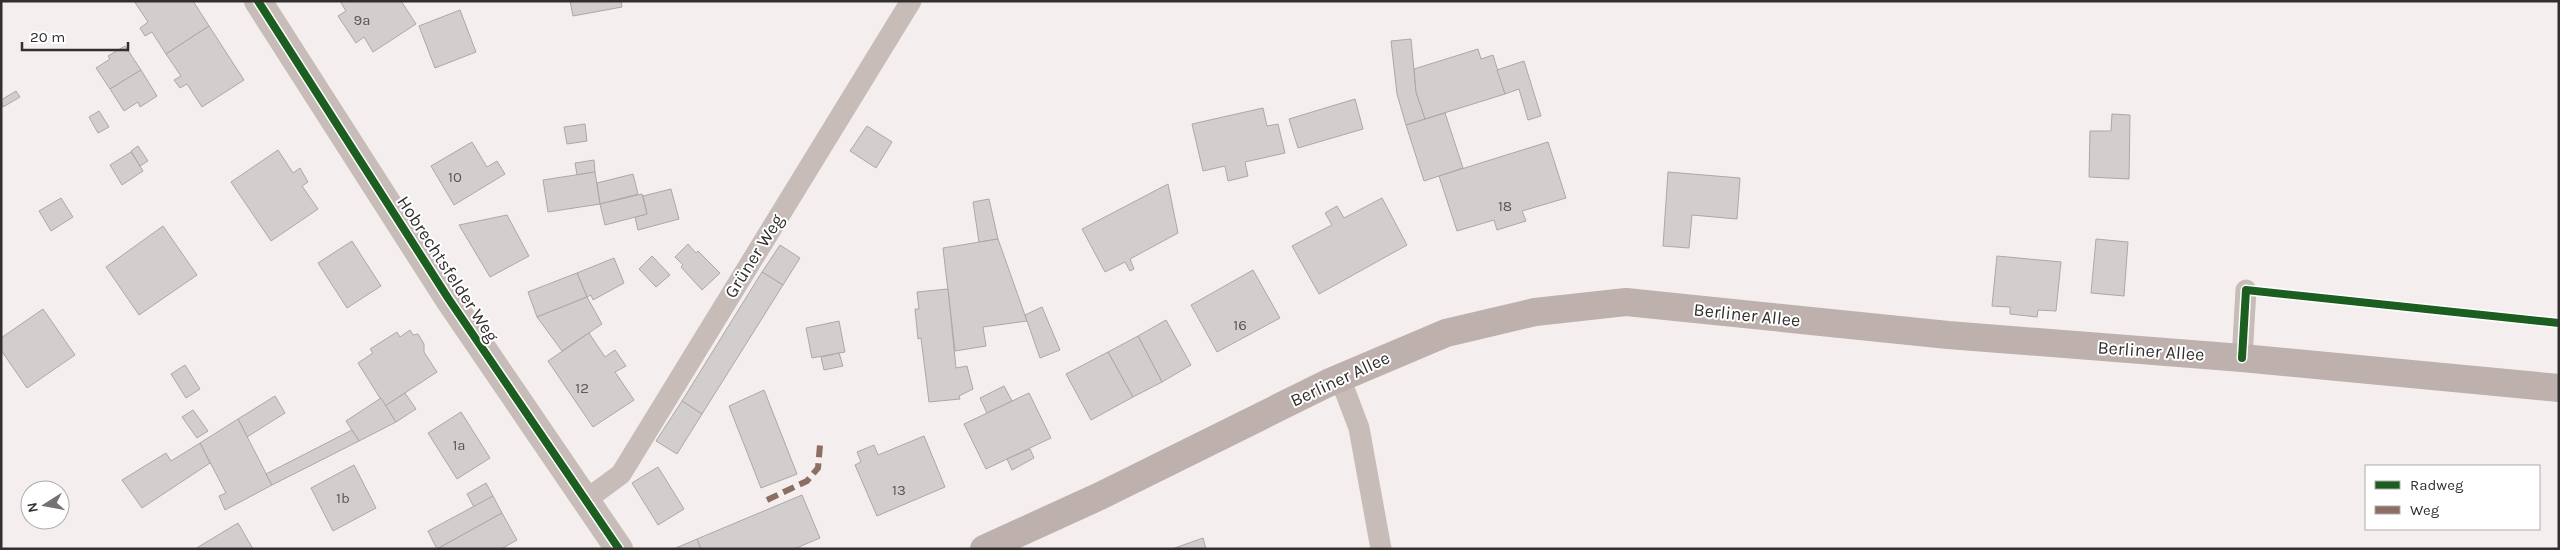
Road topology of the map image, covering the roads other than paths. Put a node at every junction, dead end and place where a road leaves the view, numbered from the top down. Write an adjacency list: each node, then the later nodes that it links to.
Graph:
1 (258, 1): 7 (street, Hobrechtsfelder Weg)
2 (910, 1): 7 (lane, Grüner Weg)
3 (2246, 290): 4 (lane)
4 (2242, 358): 5 (main road, Berliner Allee); 6 (main road, Berliner Allee)
5 (1340, 378): 9 (main road, Berliner Allee); 10 (lane)
6 (2559, 388)
7 (586, 500): 8 (street, Hobrechtsfelder Weg)
8 (619, 549)
9 (984, 549)
10 (1381, 549)

